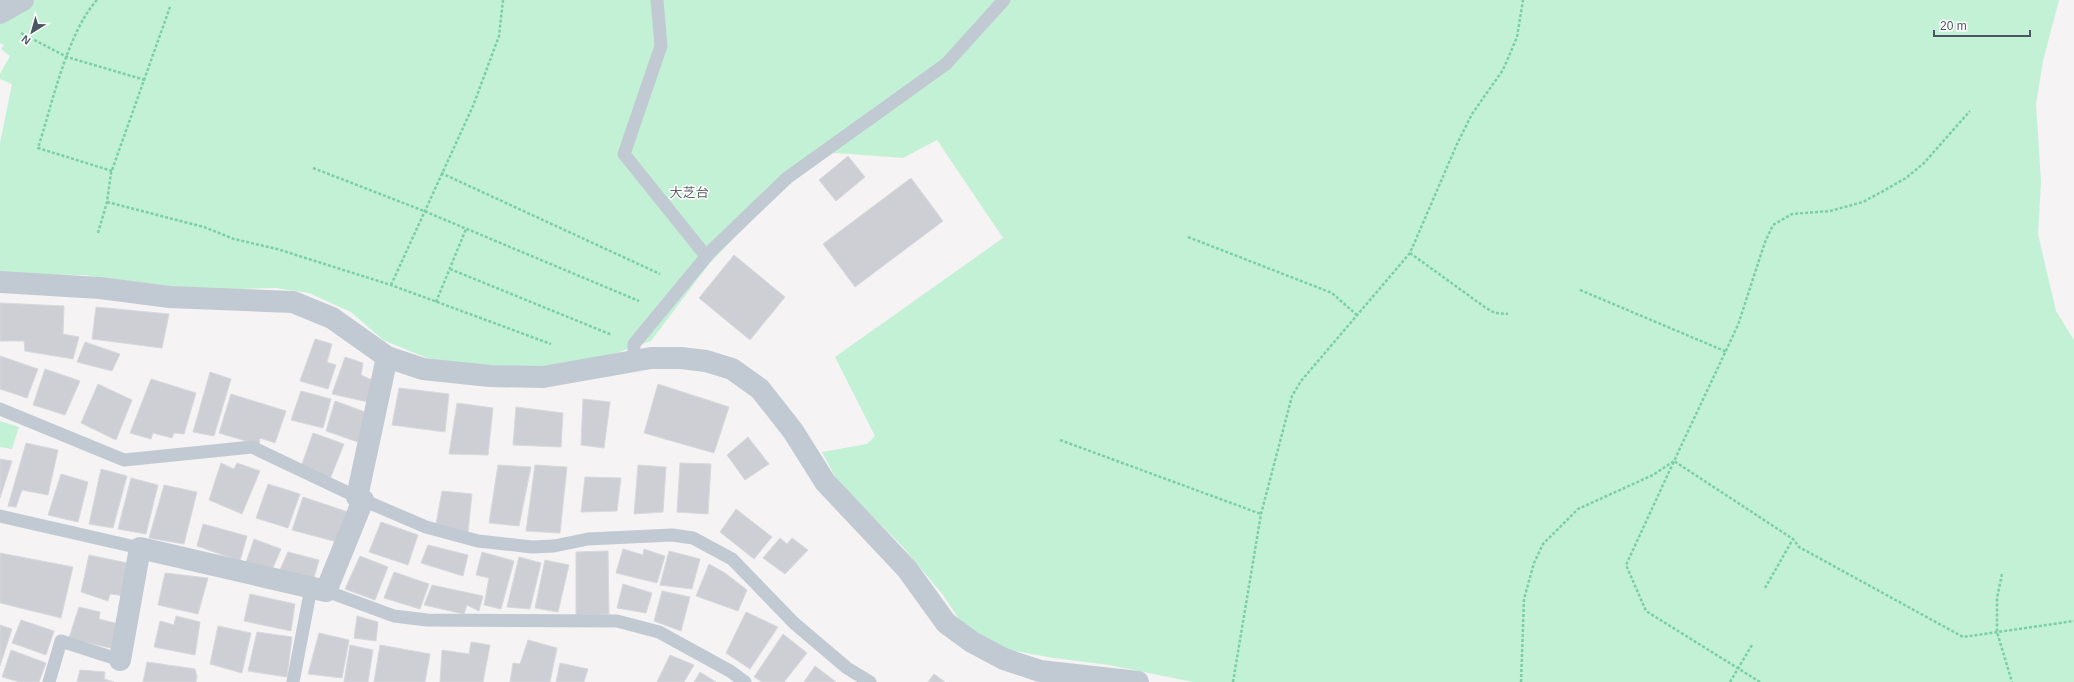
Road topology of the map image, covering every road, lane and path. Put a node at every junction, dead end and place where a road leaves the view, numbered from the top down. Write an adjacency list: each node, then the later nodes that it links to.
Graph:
1 (23, 0): 8 (street)
2 (97, 0): 10 (path)
3 (504, 0): 15 (path)
4 (657, 0): 22 (lane)
5 (1004, 0): 22 (lane)
6 (1523, 0): 21 (path)
7 (170, 7): 11 (path)
8 (0, 13)
9 (20, 32): 10 (path)
10 (67, 57): 11 (path); 14 (path)
11 (145, 80): 14 (path)
12 (1970, 111): 33 (path)
13 (313, 168): 17 (path)
14 (112, 170): 16 (path)
15 (441, 173): 17 (path); 26 (path)
16 (106, 202): 19 (path); 25 (path)
17 (424, 211): 18 (path); 25 (path)
18 (466, 229): 23 (path); 29 (path)
19 (98, 233)
20 (1188, 237): 31 (path)
21 (1410, 253): 30 (path); 31 (path)
22 (706, 256): 26 (lane)
23 (450, 269): 28 (path); 34 (path)
24 (0, 282): 35 (street)
25 (391, 285): 28 (path)
26 (683, 285): 29 (lane)
27 (1580, 290): 33 (path)
28 (436, 302): 32 (path)
29 (662, 311): 34 (lane)
30 (1508, 314)
31 (1358, 316): 40 (path)
32 (551, 344)
33 (1727, 352): 38 (path)
34 (634, 353): 35 (street); 56 (street)
35 (387, 357): 39 (street)
36 (0, 409): 39 (lane)
37 (1060, 440): 40 (path)
38 (1674, 461): 42 (path); 51 (path); 58 (path)
39 (360, 499): 46 (street); 55 (lane)
40 (1260, 514): 57 (path)
41 (0, 516): 43 (lane)
42 (1793, 539): 45 (path); 48 (path)
43 (140, 548): 46 (street); 50 (street)
44 (2002, 574): 48 (path)
45 (1764, 588)
46 (319, 589): 53 (lane); 54 (lane)
47 (2074, 621): 48 (path)
48 (1997, 632): 61 (path)
49 (1752, 645): 51 (path)
50 (120, 660): 52 (lane)
51 (1738, 668): 59 (path); 60 (path)
52 (49, 682)
53 (292, 682)
54 (745, 682)
55 (870, 682)
56 (1138, 682)
57 (1233, 682)
58 (1521, 682)
59 (1730, 682)
60 (1760, 682)
61 (2012, 682)

